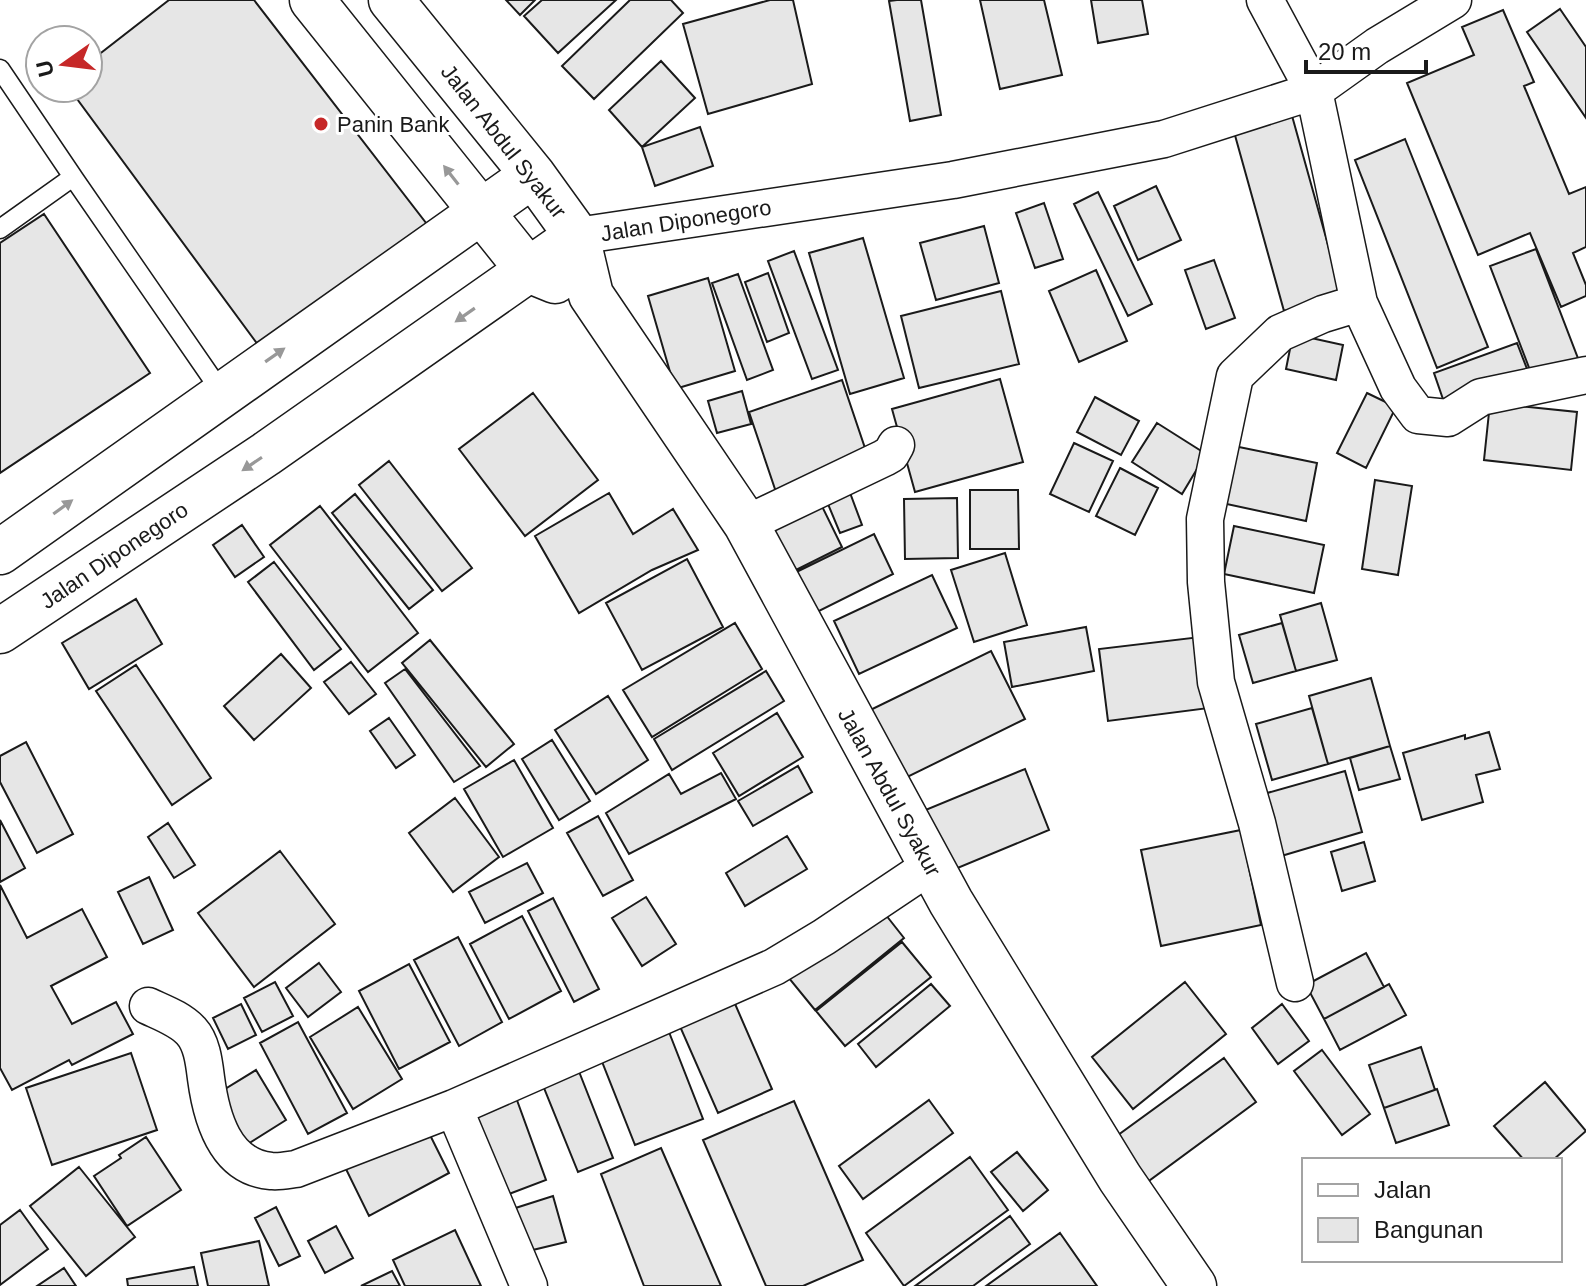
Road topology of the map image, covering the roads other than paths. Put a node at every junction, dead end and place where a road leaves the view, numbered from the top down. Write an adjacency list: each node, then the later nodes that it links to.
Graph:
1 (312, 0): 9 (street, one-way to 1)
2 (391, 0): 7 (street, Jalan Abdul Syakur)
3 (1265, 0): 6 (street)
4 (1453, 0): 6 (street, Jalan Diponegoro)
5 (0, 69): 8 (lane)
6 (1314, 91): 11 (street, Jalan Diponegoro); 14 (street)
7 (533, 175): 9 (street); 11 (street, Jalan Abdul Syakur)
8 (73, 177): 10 (lane); 16 (lane)
9 (479, 212): 12 (street); 16 (street, one-way to 9)
10 (0, 229)
11 (577, 236): 12 (street, Jalan Diponegoro); 13 (street, Jalan Abdul Syakur)
12 (528, 270): 13 (street); 20 (street, Jalan Diponegoro, one-way to 20)
13 (591, 295): 18 (street, Jalan Abdul Syakur)
14 (1359, 303): 15 (street); 22 (street)
15 (1586, 375)
16 (222, 393): 19 (street, one-way to 16)
17 (896, 445): 18 (street)
18 (746, 524): 21 (street, Jalan Abdul Syakur)
19 (0, 552)
20 (0, 631)
21 (930, 866): 24 (street); 26 (street, Jalan Abdul Syakur)
22 (1295, 983)
23 (148, 1006): 24 (street)
24 (454, 1108): 25 (street)
25 (529, 1286)
26 (1194, 1286)

